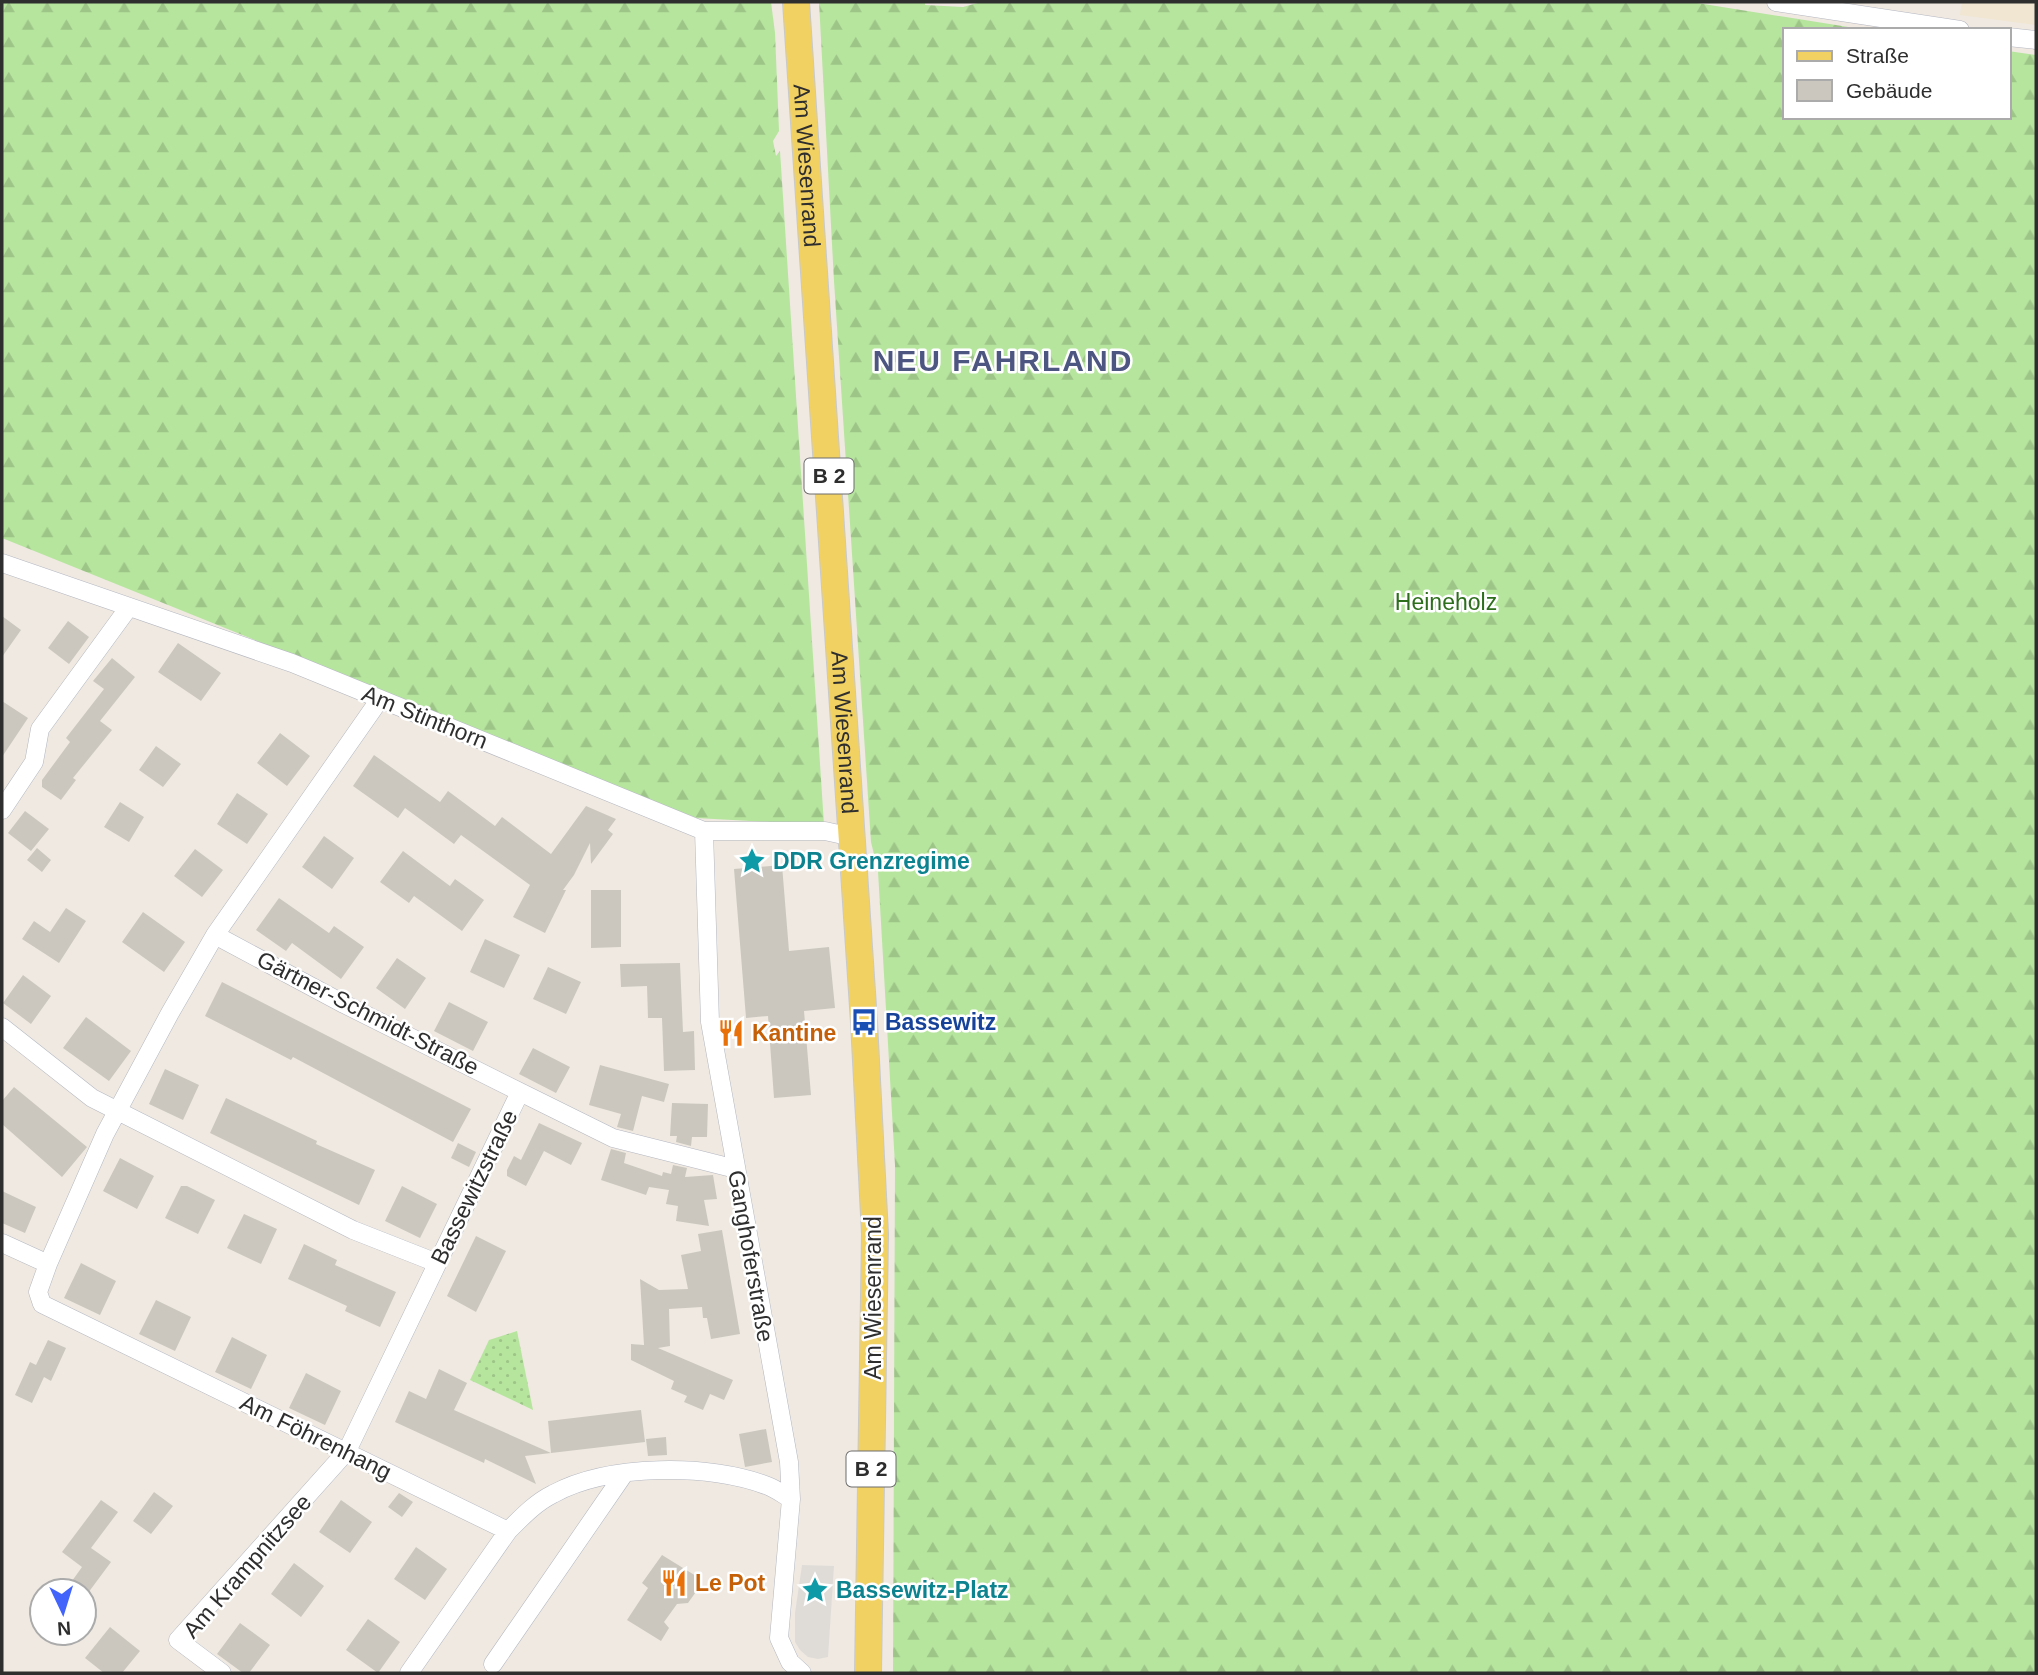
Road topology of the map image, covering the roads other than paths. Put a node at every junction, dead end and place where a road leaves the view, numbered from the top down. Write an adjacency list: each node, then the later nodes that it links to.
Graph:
1 (796, 2): 11 (main road, Am Wiesenrand / B 2)
2 (1776, 2): 3 (street)
3 (1947, 28)
4 (2010, 37): 5 (street)
5 (2036, 40)
6 (2, 563): 7 (street, Am Stinthorn)
7 (129, 607): 8 (street, Am Stinthorn); 9 (street)
8 (380, 699): 10 (street, Am Stinthorn); 12 (street)
9 (2, 810)
10 (705, 831): 11 (street, Am Stinthorn); 16 (street, Ganghoferstraße)
11 (852, 836): 28 (main road, Am Wiesenrand / B 2)
12 (215, 935): 14 (street, Gärtner-Schmidt-Straße); 15 (street)
13 (2, 1027): 15 (street)
14 (520, 1092): 16 (street, Bassewitzstraße); 18 (street, Bassewitzstraße)
15 (118, 1112): 18 (street); 19 (street, Am Föhrenhang)
16 (736, 1169): 22 (street, Ganghoferstraße)
17 (2, 1243): 19 (street)
18 (437, 1263): 20 (street, Bassewitzstraße)
19 (48, 1264): 20 (street, Am Föhrenhang)
20 (347, 1451): 23 (street, Am Föhrenhang); 25 (street, Am Krampnitzsee)
21 (624, 1474): 22 (street); 23 (street); 24 (street)
22 (791, 1499): 27 (street, Ganghoferstraße)
23 (509, 1531): 26 (street)
24 (493, 1664)
25 (222, 1673)
26 (409, 1673)
27 (802, 1673)
28 (868, 1673)

